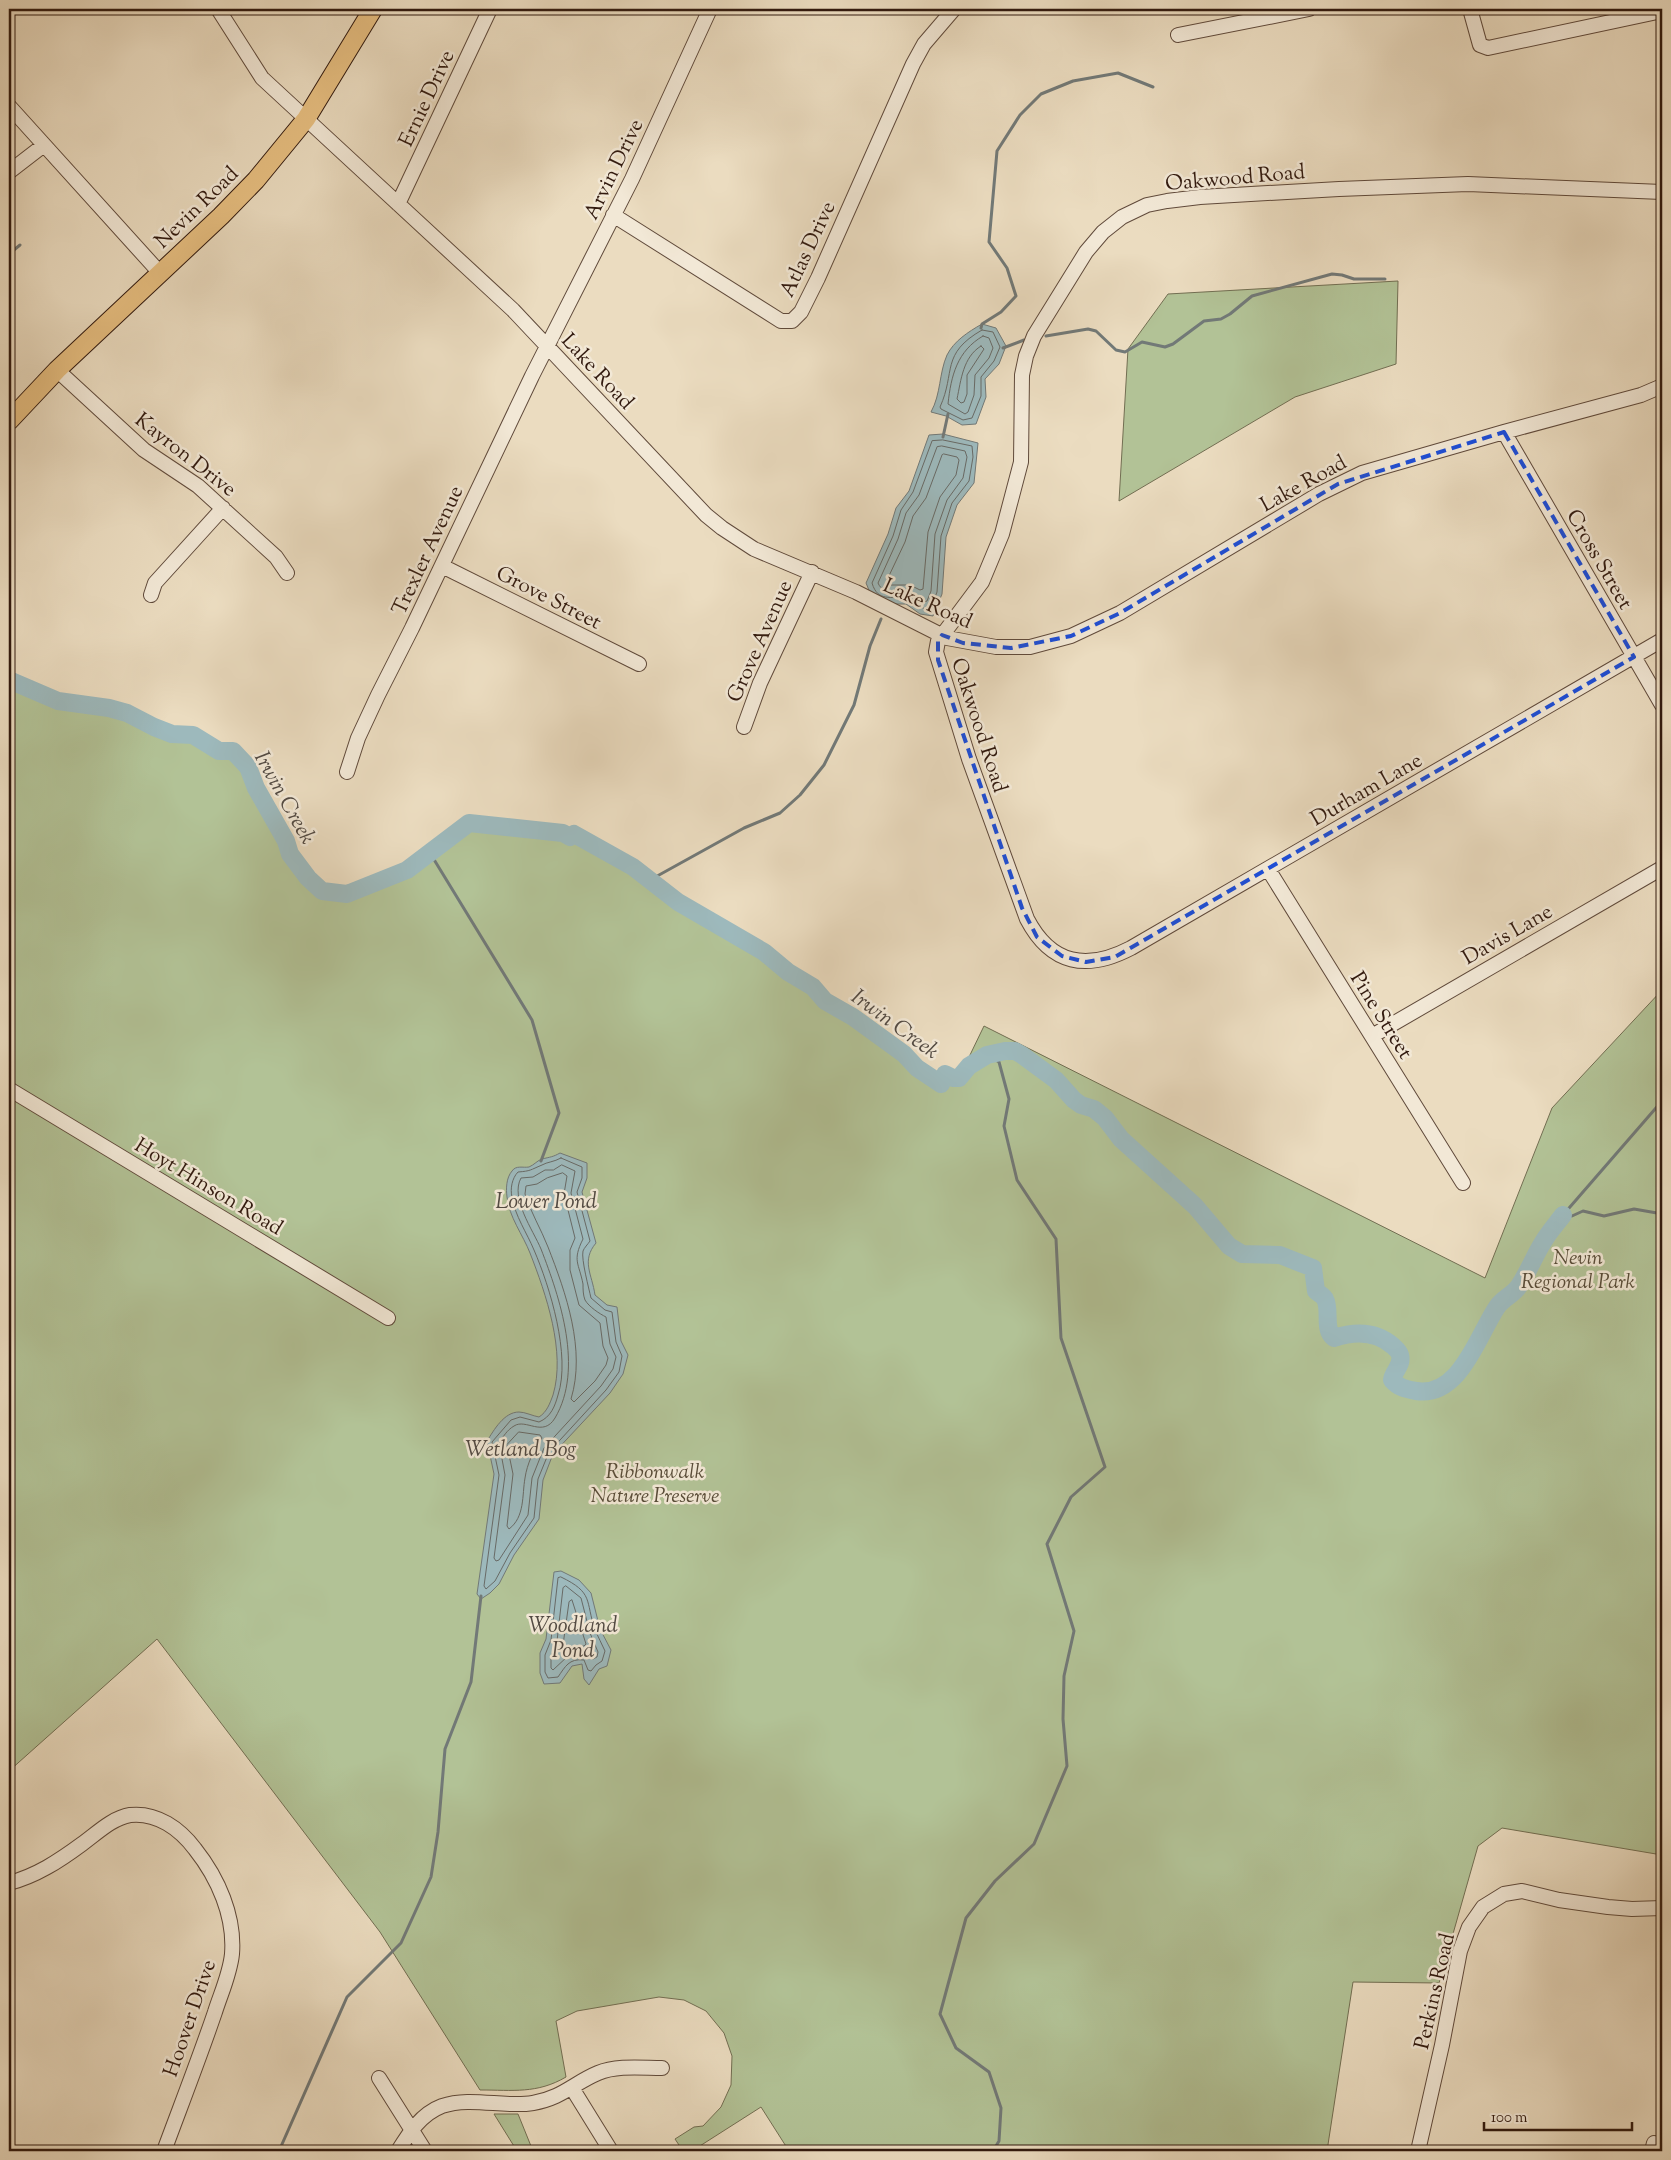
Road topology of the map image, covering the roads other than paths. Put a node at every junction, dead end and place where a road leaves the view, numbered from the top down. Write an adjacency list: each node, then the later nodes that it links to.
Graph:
1 (218, 9): 11 (street)
2 (490, 9): 15 (street, Ernie Drive)
3 (710, 9): 16 (street, Arvin Drive)
4 (954, 9): 16 (street, Atlas Drive)
5 (1309, 9): 9 (street)
6 (1470, 9): 7 (street)
7 (1662, 11)
8 (369, 12): 11 (main road, Nevin Road)
9 (1178, 35)
10 (9, 106): 12 (street)
11 (306, 119): 15 (street, Lake Road); 17 (main road, Nevin Road)
12 (44, 145): 13 (street); 17 (street)
13 (9, 172)
14 (1662, 192): 28 (street, Oakwood Road)
15 (398, 204): 18 (street, Lake Road)
16 (613, 215): 18 (street, Arvin Drive)
17 (160, 273): 19 (main road, Nevin Road)
18 (547, 345): 24 (street, Trexler Avenue); 25 (street, Lake Road)
19 (57, 370): 21 (main road, Nevin Road); 23 (street, Kayron Drive)
20 (1662, 386): 22 (street, Lake Road)
21 (9, 421)
22 (1504, 432): 28 (street, Lake Road); 30 (street, Cross Street)
23 (223, 508): 26 (street, Kayron Drive); 27 (street)
24 (442, 566): 31 (street, Grove Street); 34 (street, Trexler Avenue)
25 (812, 572): 28 (street, Lake Road); 33 (street, Grove Avenue)
26 (287, 573)
27 (151, 596)
28 (942, 635): 37 (street, Oakwood Road)
29 (1662, 640): 30 (street, Durham Lane)
30 (1634, 657): 32 (street, Cross Street); 36 (street, Durham Lane)
31 (639, 664)
32 (1662, 705)
33 (744, 727)
34 (347, 772)
35 (1662, 868): 38 (street, Davis Lane)
36 (1268, 869): 37 (street, Durham Lane); 38 (street, Pine Street)
37 (1086, 962)
38 (1372, 1036): 40 (street, Pine Street)
39 (9, 1089): 41 (street, Hoyt Hinson Road)
40 (1463, 1182)
41 (388, 1318)
42 (9, 1883): 48 (street, Hoover Drive)
43 (1662, 1908): 52 (street, Perkins Road)
44 (662, 2068): 46 (street)
45 (380, 2078): 47 (street)
46 (572, 2088): 47 (street); 51 (street)
47 (412, 2130): 49 (street); 50 (street)
48 (164, 2151)
49 (398, 2151)
50 (425, 2151)
51 (611, 2151)
52 (1418, 2151)

